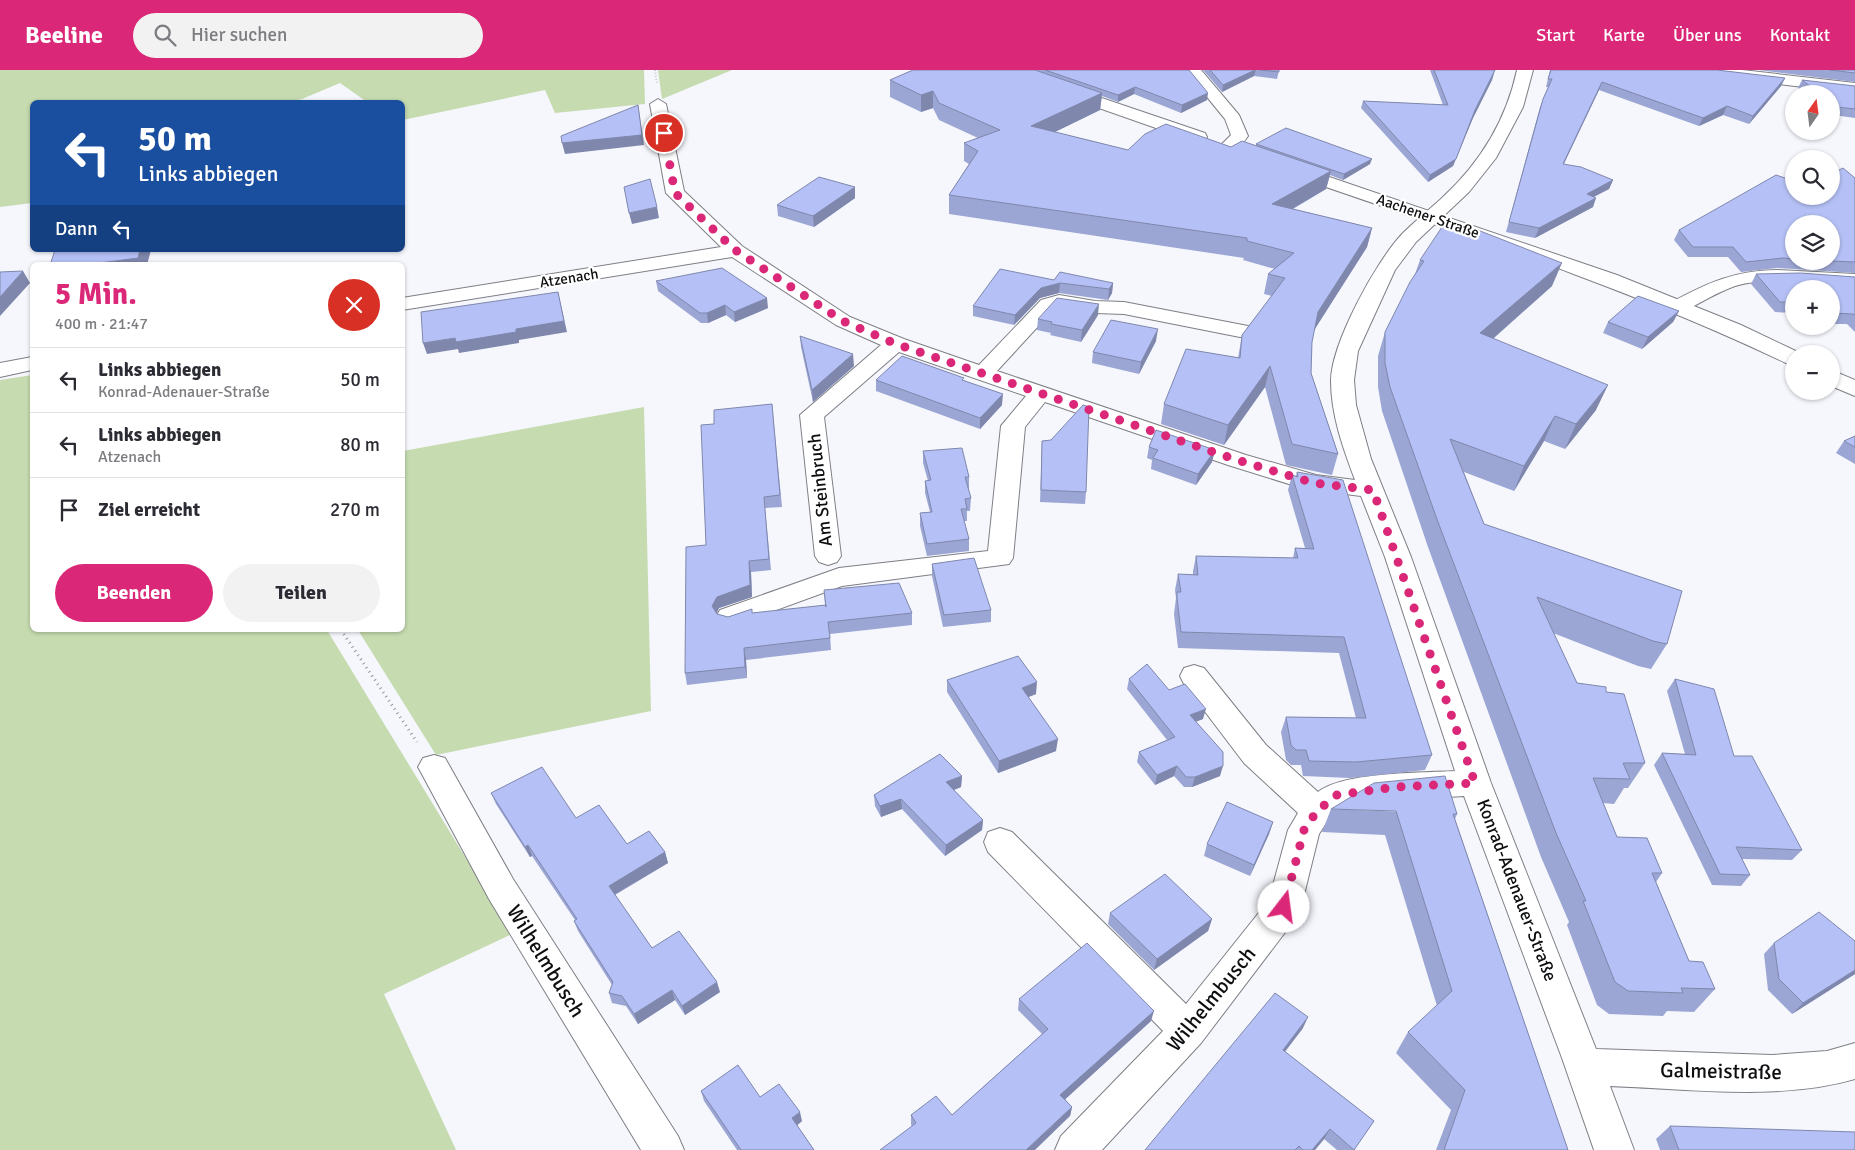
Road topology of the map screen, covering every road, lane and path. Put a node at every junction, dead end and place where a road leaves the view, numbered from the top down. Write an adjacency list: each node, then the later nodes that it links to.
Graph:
1 (1004, 70): 4 (street)
2 (1525, 70): 8 (street, Konrad-Adenauer-Straße)
3 (1703, 70): 5 (street)
4 (1201, 72)
5 (1855, 88)
6 (658, 104): 9 (street)
7 (1276, 164): 8 (street, Aachener Straße)
8 (1432, 218): 12 (street, Aachener Straße); 22 (street, Konrad-Adenauer-Straße)
9 (735, 250): 11 (street, Atzenach); 14 (street)
10 (1855, 280): 12 (street)
11 (405, 304)
12 (1679, 306): 15 (street, Aachener Straße)
13 (1240, 331): 18 (street)
14 (896, 344): 18 (street); 23 (street, Am Steinbruch)
15 (1785, 354)
16 (30, 364): 17 (street)
17 (0, 370)
18 (983, 373): 21 (street)
19 (1840, 382): 20 (street)
20 (1855, 389)
21 (1041, 393): 22 (street); 24 (street)
22 (1373, 490): 28 (street, Konrad-Adenauer-Straße)
23 (828, 556)
24 (730, 617)
25 (342, 632): 27 (path)
26 (1194, 676): 29 (street)
27 (434, 768): 34 (street, Wilhelmbusch)
28 (1475, 783): 29 (street, Wilhelmbusch); 33 (street, Konrad-Adenauer-Straße)
29 (1317, 811): 31 (street, Wilhelmbusch)
30 (1000, 842): 31 (street)
31 (1188, 1031): 35 (street, Wilhelmbusch)
32 (1855, 1061): 33 (street, Galmeistraße)
33 (1586, 1067): 36 (street, Konrad-Adenauer-Straße)
34 (664, 1150)
35 (1075, 1150)
36 (1614, 1150)

